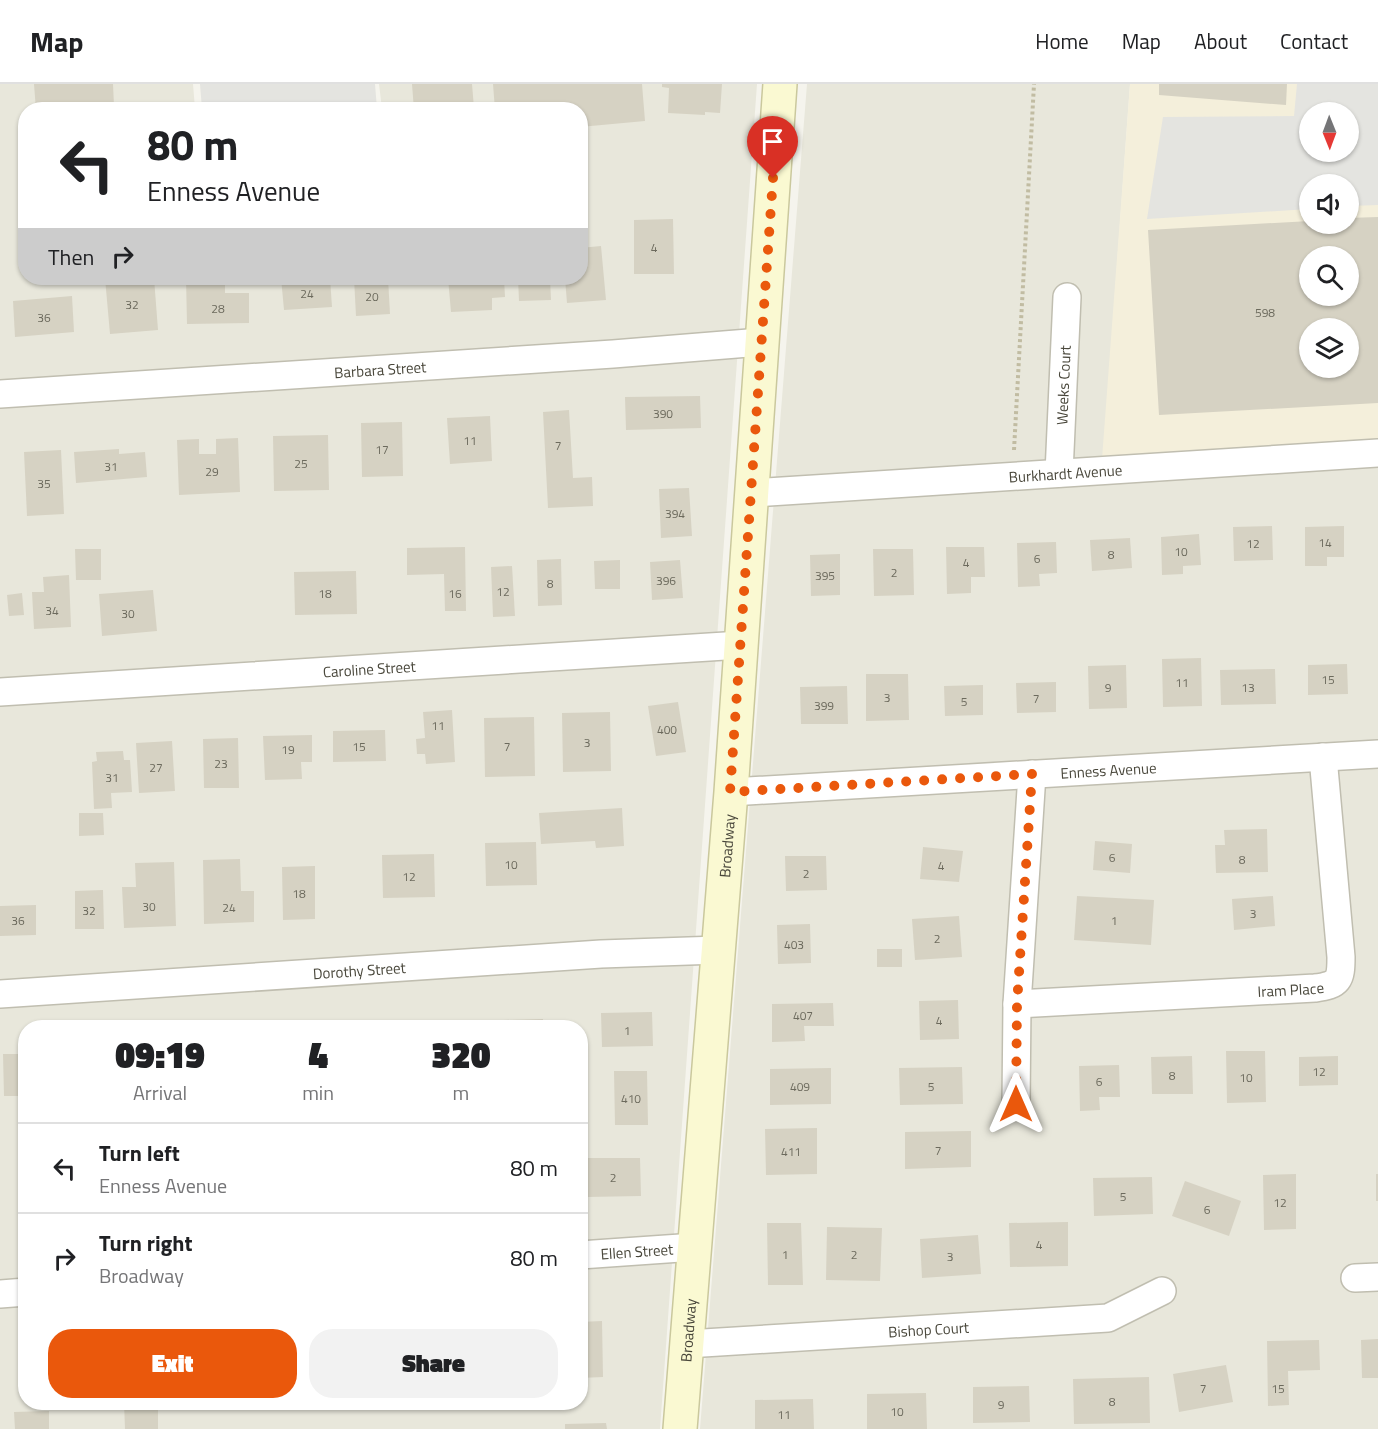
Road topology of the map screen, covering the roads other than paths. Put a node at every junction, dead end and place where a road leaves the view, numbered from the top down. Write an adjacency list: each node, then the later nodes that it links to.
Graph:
1 (780, 84): 3 (main road, Broadway)
2 (1067, 297): 6 (street, Weeks Court)
3 (762, 342): 4 (street, Barbara Street); 7 (main road, Broadway)
4 (0, 394)
5 (1378, 453): 6 (street, Burkhardt Avenue)
6 (1059, 473): 7 (street, Burkhardt Avenue)
7 (753, 493): 8 (main road, Broadway)
8 (741, 645): 9 (street, Caroline Street); 13 (main road, Broadway)
9 (0, 692)
10 (1378, 754): 11 (street, Enness Avenue)
11 (1323, 757): 12 (street, Enness Avenue); 16 (street, Iram Place)
12 (1032, 774): 13 (street, Enness Avenue); 16 (street)
13 (730, 792): 14 (main road, Broadway)
14 (718, 950): 15 (street, Dorothy Street); 18 (main road, Broadway)
15 (0, 994)
16 (1017, 1004): 17 (street)
17 (1016, 1104)
18 (695, 1247): 19 (street, Ellen Street); 23 (main road, Broadway)
19 (588, 1254)
20 (1162, 1291): 23 (street, Bishop Court)
21 (18, 1293): 22 (street)
22 (0, 1294)
23 (687, 1344): 24 (main road, Broadway)
24 (680, 1429)

